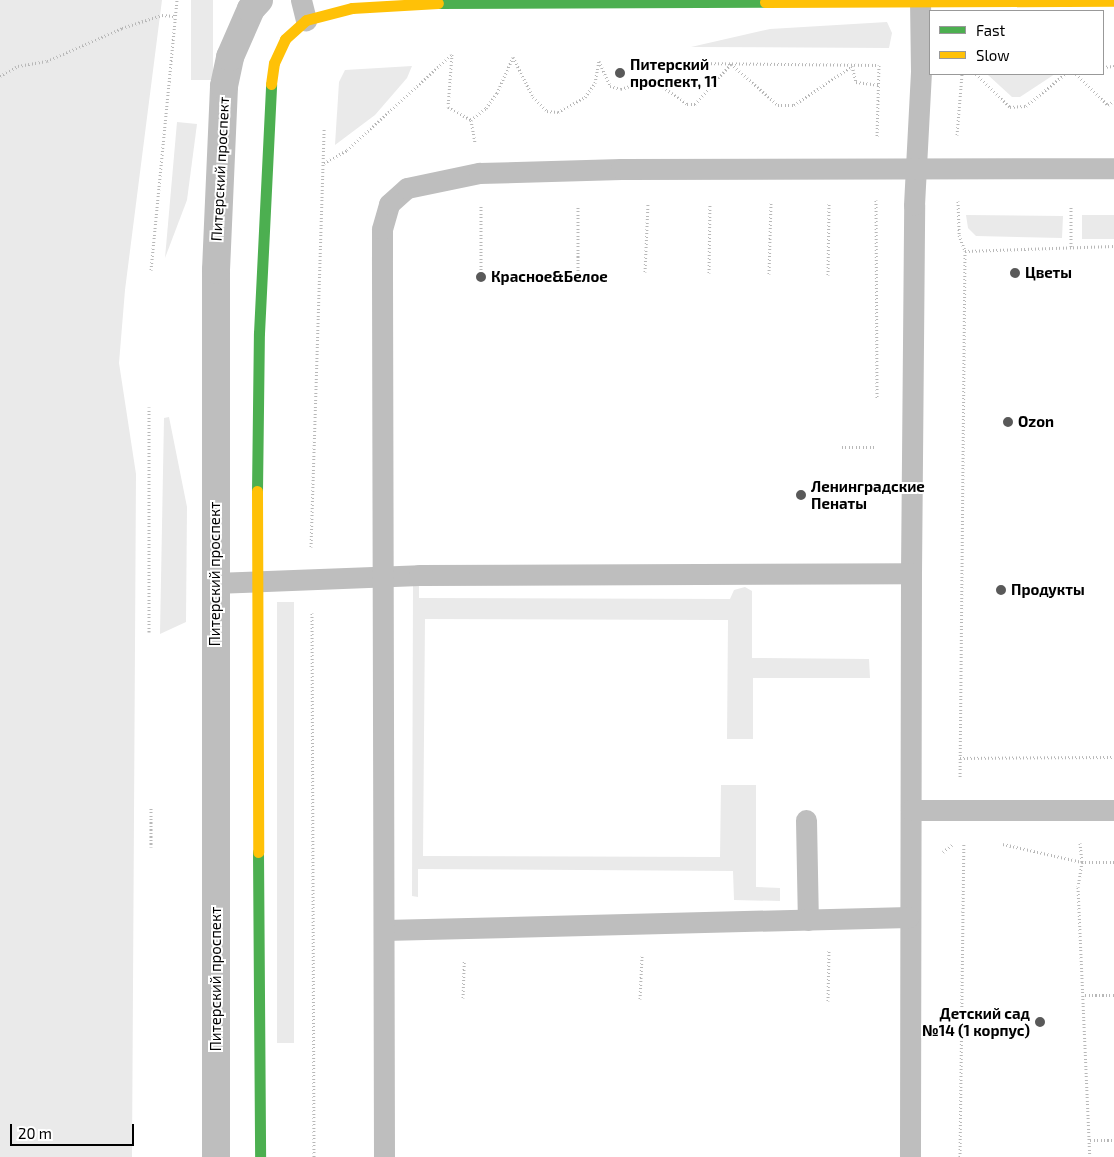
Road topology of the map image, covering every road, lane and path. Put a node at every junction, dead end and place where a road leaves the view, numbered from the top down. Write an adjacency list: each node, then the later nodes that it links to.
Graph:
1 (177, 0): 6 (path)
2 (259, 0): 51 (street, Питерский проспект)
3 (301, 0): 7 (lane)
4 (1114, 0): 5 (street)
5 (920, 1): 7 (street); 25 (lane)
6 (175, 16): 15 (path); 37 (path)
7 (306, 20): 50 (street)
8 (690, 63): 9 (path)
9 (731, 64): 10 (path); 10 (path); 18 (path)
10 (852, 66): 16 (path); 16 (path)
11 (962, 75): 20 (path)
12 (977, 75): 13 (path)
13 (1064, 75)
14 (1077, 75): 17 (path)
15 (0, 76)
16 (880, 85): 21 (path)
17 (1114, 101)
18 (470, 120): 22 (path); 23 (path)
19 (324, 129): 23 (path)
20 (956, 141)
21 (877, 145)
22 (477, 148)
23 (324, 163): 47 (path)
24 (1114, 168): 25 (lane)
25 (915, 170): 48 (lane); 49 (lane)
26 (958, 199): 36 (path)
27 (771, 203): 42 (path)
28 (829, 203): 43 (path)
29 (481, 204): 38 (path)
30 (648, 204): 40 (path)
31 (710, 204): 41 (path)
32 (578, 205): 39 (path)
33 (1072, 207): 35 (path)
34 (1114, 246): 35 (path)
35 (1071, 247): 36 (path)
36 (965, 251): 55 (path)
37 (151, 270)
38 (481, 270)
39 (578, 271)
40 (645, 272)
41 (709, 273)
42 (769, 274)
43 (828, 275)
44 (148, 407): 53 (path)
45 (878, 446): 46 (path)
46 (842, 447)
47 (312, 555)
48 (911, 573): 49 (lane); 58 (lane)
49 (380, 576): 50 (lane); 69 (lane)
50 (256, 581): 51 (lane); 81 (street)
51 (214, 583): 80 (street, Питерский проспект)
52 (312, 609): 82 (path)
53 (149, 632)
54 (1114, 757): 55 (path)
55 (960, 758): 56 (path)
56 (963, 787)
57 (151, 808): 64 (path)
58 (911, 810): 59 (lane); 67 (lane)
59 (1114, 810)
60 (806, 820): 68 (lane)
61 (1079, 833): 65 (path)
62 (964, 836): 85 (path)
63 (1000, 844): 65 (path)
64 (151, 847)
65 (1082, 862): 66 (path); 74 (path)
66 (1114, 862)
67 (909, 916): 68 (lane); 84 (lane)
68 (808, 920): 69 (lane)
69 (384, 930): 83 (lane)
70 (830, 940): 77 (path)
71 (642, 952): 76 (path)
72 (464, 954): 75 (path)
73 (1114, 995): 74 (path)
74 (1085, 996): 78 (path)
75 (463, 998)
76 (640, 999)
77 (828, 1001)
78 (1089, 1140): 79 (path); 86 (path)
79 (1114, 1140)
80 (216, 1157)
81 (260, 1157)
82 (314, 1157)
83 (384, 1157)
84 (910, 1157)
85 (960, 1157)
86 (1090, 1157)

